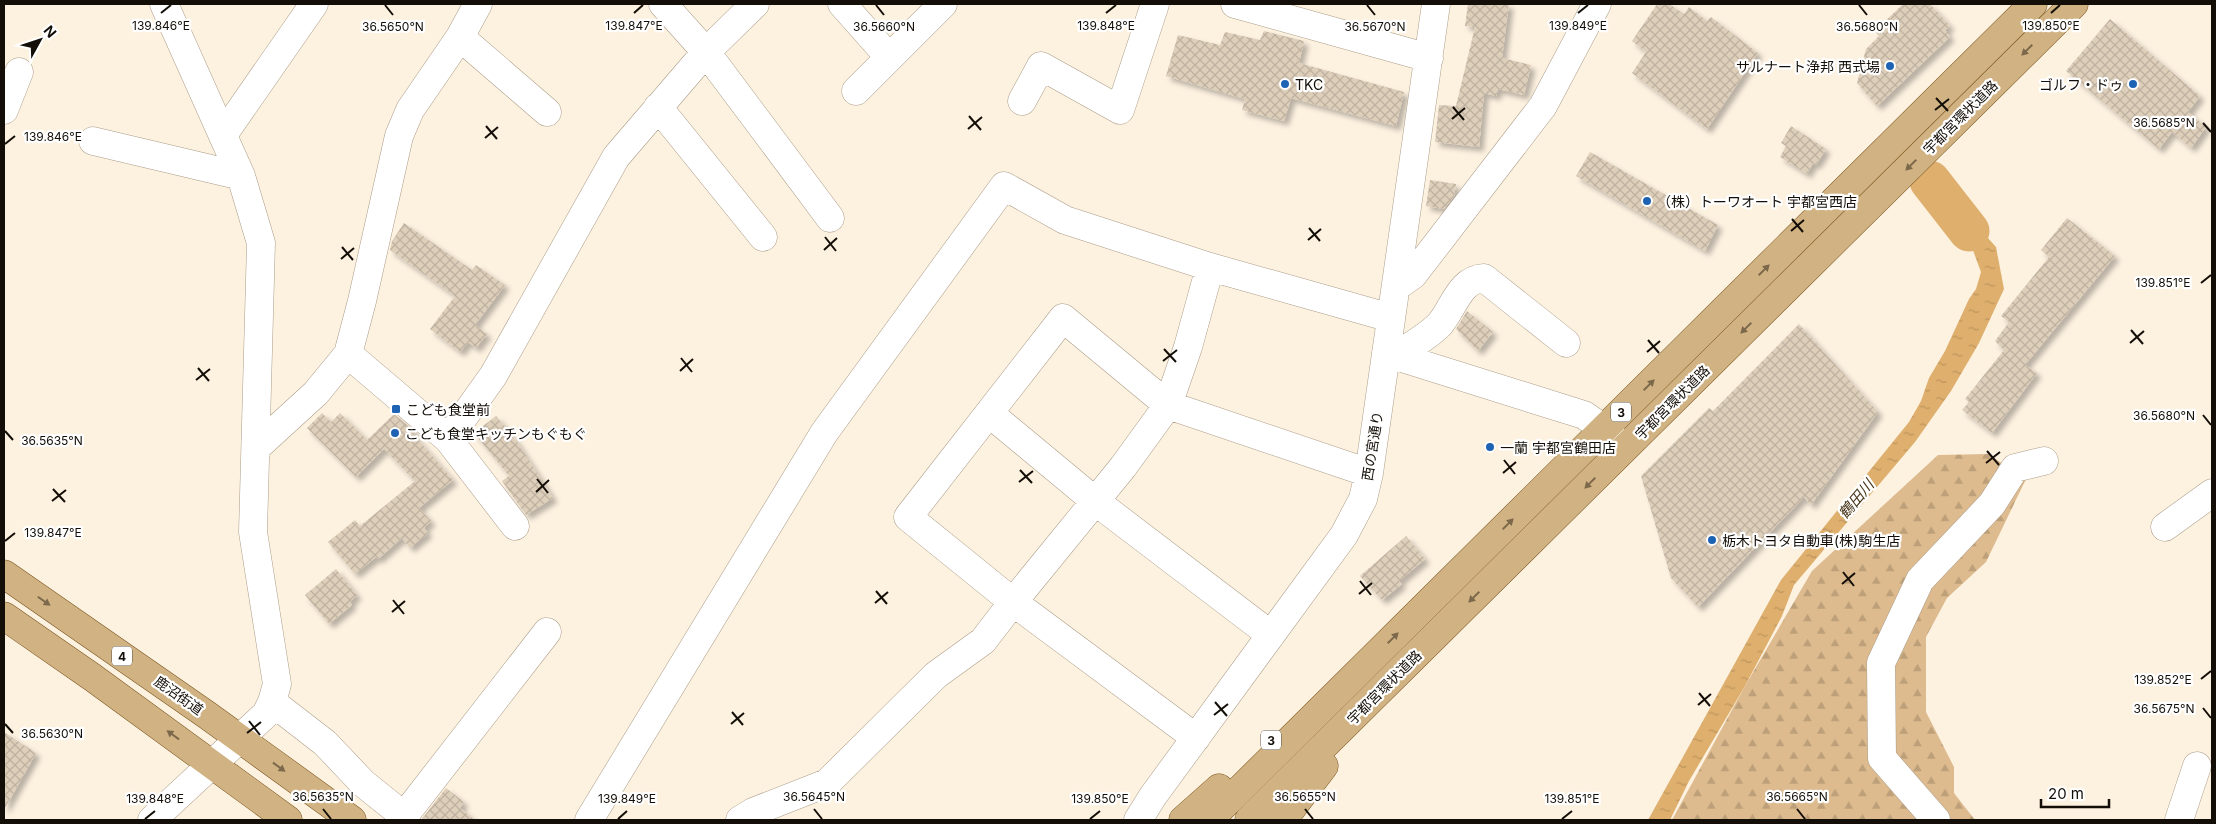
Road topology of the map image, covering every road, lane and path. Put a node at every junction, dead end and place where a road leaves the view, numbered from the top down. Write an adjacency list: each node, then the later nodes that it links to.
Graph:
1 (164, 4): 24 (street)
2 (478, 4): 14 (street)
3 (663, 4): 15 (street)
4 (755, 4): 15 (street)
5 (842, 4): 16 (street)
6 (943, 4): 16 (street)
7 (1155, 4): 20 (street)
8 (1235, 4): 17 (street)
9 (1436, 4): 17 (street, 西の宮通り)
10 (1597, 4): 30 (street)
11 (2033, 4): 37 (main road, 宇都宮環状道路 / 3, one-way to 11)
12 (2074, 4): 40 (main road, 宇都宮環状道路 / 3, one-way to 40)
13 (306, 6): 24 (street)
14 (460, 37): 23 (street); 33 (street)
15 (706, 52): 21 (street); 27 (street)
16 (890, 57): 19 (street)
17 (1429, 58): 30 (street, 西の宮通り)
18 (19, 72): 22 (street)
19 (856, 91)
20 (1022, 101)
21 (658, 107): 28 (street); 38 (street)
22 (4, 110)
23 (547, 112)
24 (223, 135): 26 (street)
25 (93, 142): 26 (street)
26 (241, 176): 39 (street)
27 (830, 218)
28 (762, 237)
29 (1210, 267): 31 (street); 35 (street); 64 (street)
30 (1396, 287): 31 (street, 西の宮通り)
31 (1391, 318): 34 (street, 西の宮通り)
32 (1566, 343): 34 (street)
33 (348, 354): 38 (street); 39 (street)
34 (1391, 355): 37 (street); 42 (street, 西の宮通り)
35 (1168, 405): 36 (street); 42 (street); 44 (street)
36 (989, 414): 44 (street); 48 (street)
37 (1604, 429): 40 (street); 52 (main road, 宇都宮環状道路 / 3, one-way to 37)
38 (448, 439): 45 (street)
39 (257, 447): 54 (street)
40 (1624, 449): 53 (main road, 宇都宮環状道路 / 3, one-way to 53)
41 (2044, 461): 70 (street)
42 (1369, 473): 51 (street, 西の宮通り)
43 (2212, 493): 46 (street)
44 (1095, 501): 48 (street); 51 (street)
45 (515, 526)
46 (2165, 527)
47 (4, 574): 55 (main road, 鹿沼街道 / 4, one-way to 55)
48 (1013, 602): 56 (street); 60 (street)
49 (4, 616): 57 (main road, 4, one-way to 49)
50 (547, 632): 59 (street)
51 (1271, 635): 56 (street, 西の宮通り)
52 (1364, 667): 66 (main road, 3); 67 (main road, 宇都宮環状道路 / 3)
53 (1380, 691): 68 (main road, 宇都宮環状道路 / 3); 69 (main road, 3)
54 (272, 702): 55 (street); 59 (street)
55 (240, 738): 57 (street); 63 (main road, 鹿沼街道 / 4, one-way to 63)
56 (1196, 738): 65 (street, 西の宮通り)
57 (213, 763): 61 (street); 62 (main road, 4)
58 (2197, 766): 71 (street)
59 (402, 818)
60 (751, 818)
61 (152, 820)
62 (288, 820)
63 (352, 820)
64 (589, 820)
65 (1138, 820)
66 (1183, 820)
67 (1209, 820)
68 (1249, 820)
69 (1283, 820)
70 (1936, 820)
71 (2179, 820)

